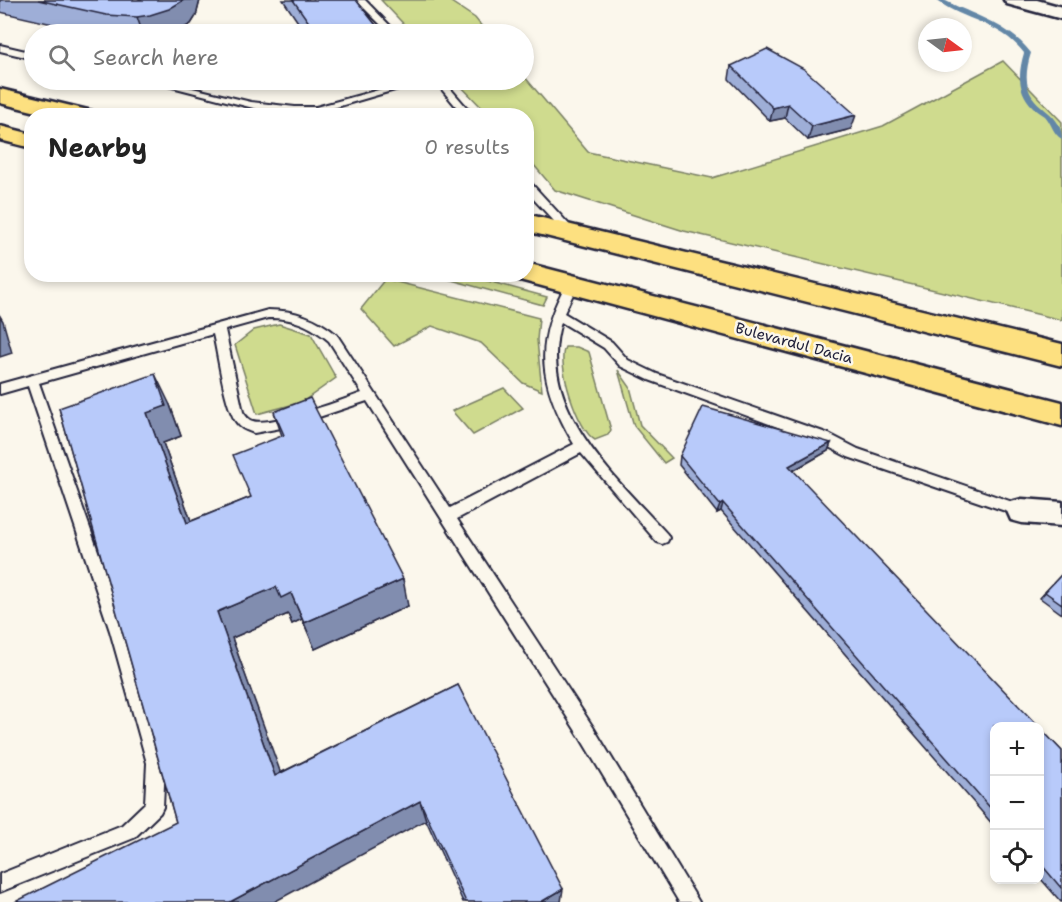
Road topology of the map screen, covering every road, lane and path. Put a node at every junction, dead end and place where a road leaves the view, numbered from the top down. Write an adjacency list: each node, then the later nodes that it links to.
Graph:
1 (360, 0): 4 (lane)
2 (1014, 0): 3 (main road)
3 (1062, 13)
4 (384, 24)
5 (0, 48): 6 (lane)
6 (24, 54)
7 (193, 90): 11 (lane)
8 (388, 90): 15 (lane)
9 (447, 90): 16 (lane)
10 (0, 96): 12 (highway)
11 (254, 104): 13 (lane); 14 (lane)
12 (50, 108)
13 (266, 108)
14 (281, 108)
15 (323, 108)
16 (463, 108)
17 (0, 134): 18 (highway)
18 (24, 139)
19 (534, 192): 21 (lane)
20 (534, 224): 21 (highway)
21 (571, 233): 26 (highway)
22 (534, 274): 23 (highway, Bulevardul Dacia)
23 (572, 284): 24 (lane); 30 (highway, Bulevardul Dacia)
24 (558, 314): 31 (lane); 32 (lane)
25 (218, 327): 27 (lane); 29 (lane); 29 (lane)
26 (1062, 355)
27 (32, 380): 28 (lane); 36 (lane)
28 (0, 389)
29 (368, 396): 34 (lane)
30 (1062, 414)
31 (582, 446): 34 (lane); 35 (lane)
32 (1022, 511): 33 (street)
33 (1062, 514)
34 (447, 516): 37 (lane)
35 (662, 538)
36 (0, 884)
37 (690, 902)

